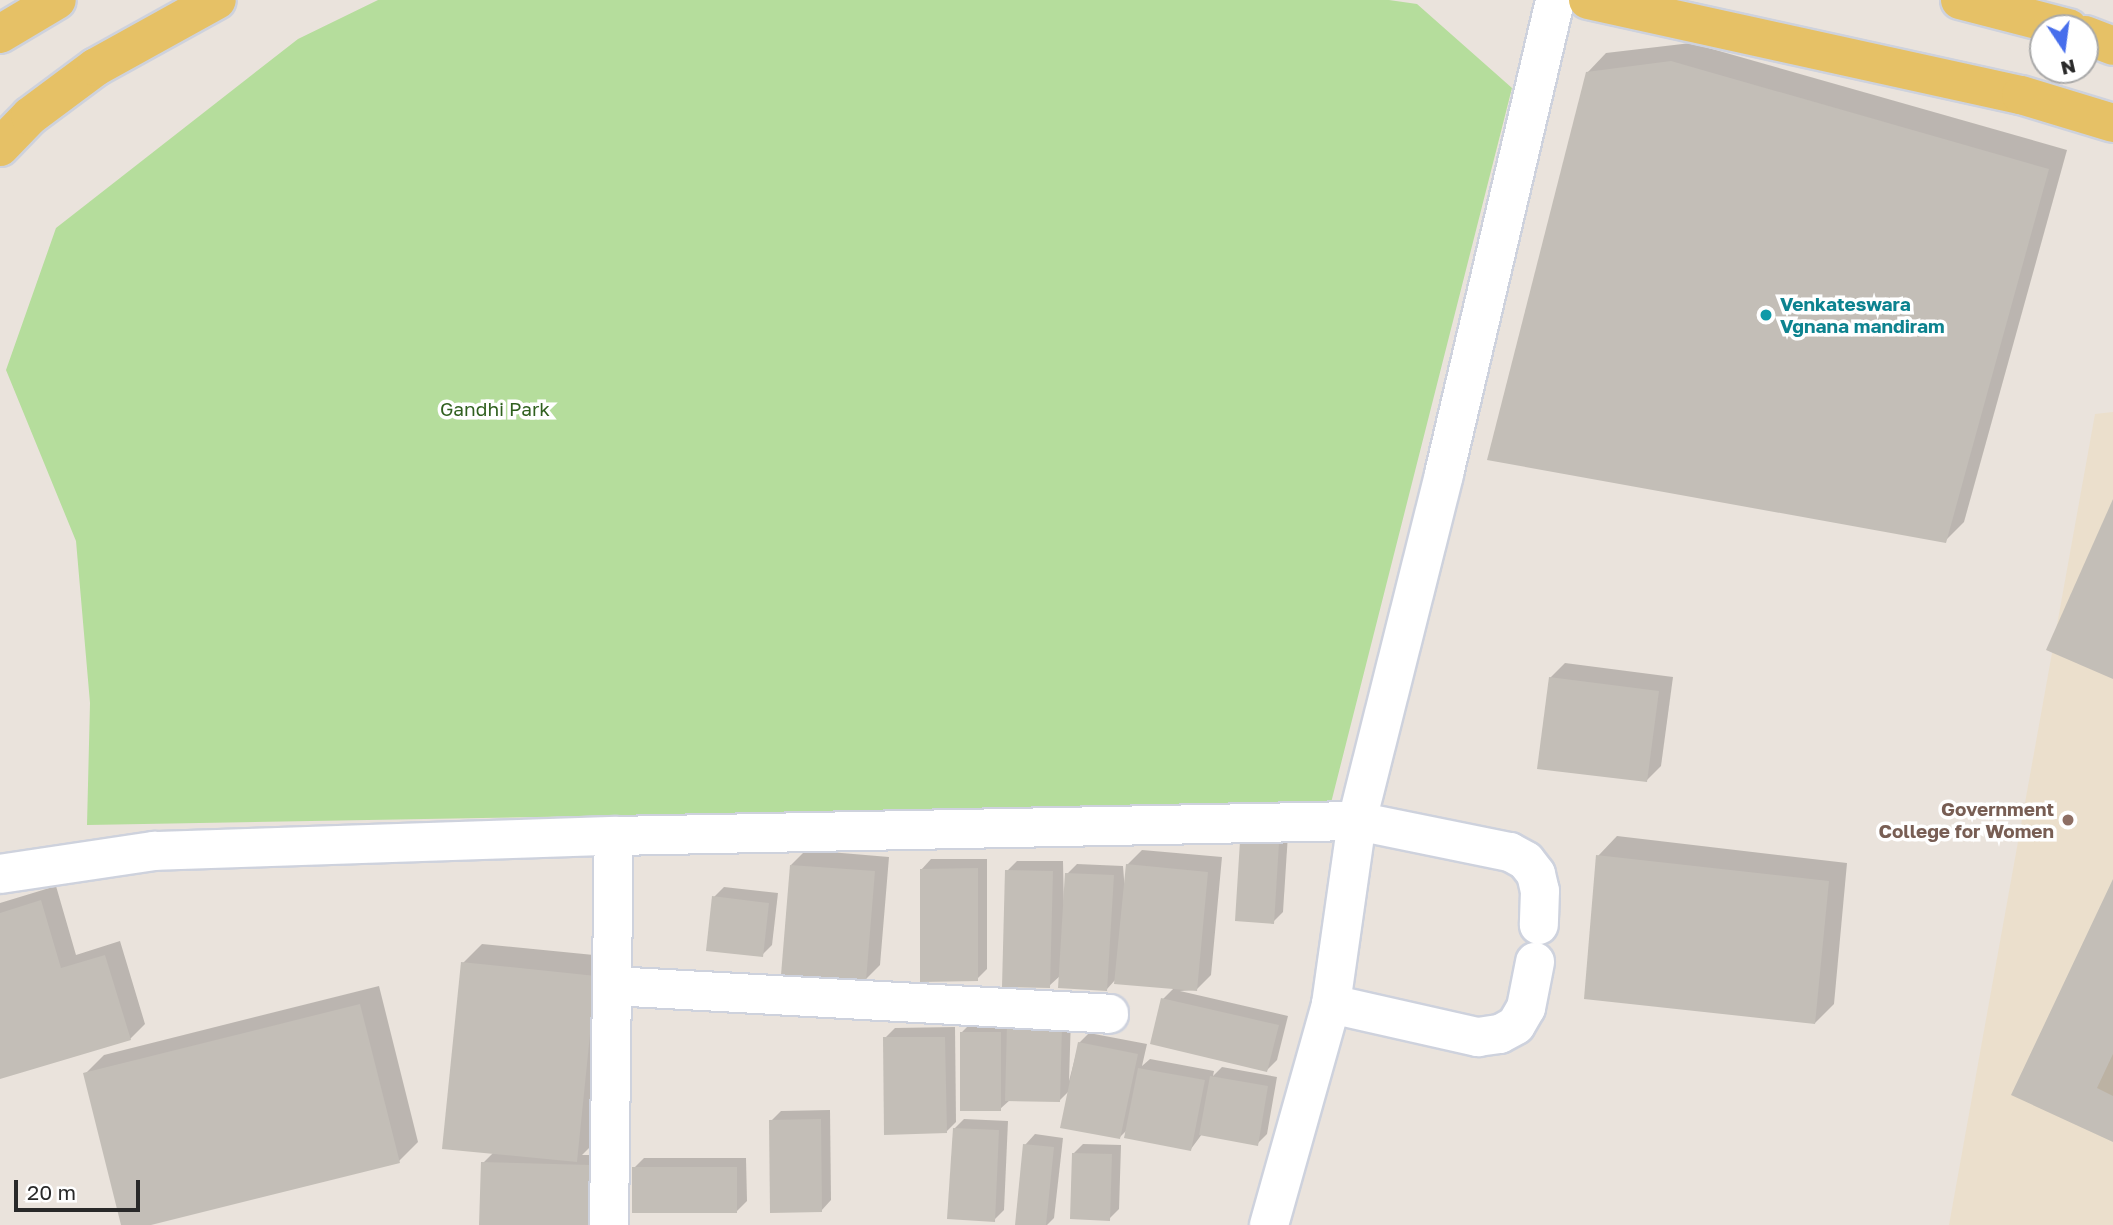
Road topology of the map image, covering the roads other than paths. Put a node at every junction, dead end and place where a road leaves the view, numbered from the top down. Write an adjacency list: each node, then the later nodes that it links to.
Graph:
1 (57, 0): 7 (main road)
2 (217, 0): 9 (main road)
3 (1555, 0): 10 (street)
4 (1588, 0): 8 (main road)
5 (1960, 0): 6 (main road)
6 (2029, 18)
7 (0, 34)
8 (2113, 123)
9 (0, 147)
10 (1357, 821): 11 (street); 14 (street); 14 (street)
11 (614, 836): 12 (street); 13 (street)
12 (0, 874)
13 (612, 986): 15 (street); 16 (street)
14 (1331, 1004): 17 (street)
15 (1109, 1014)
16 (609, 1225)
17 (1269, 1225)

